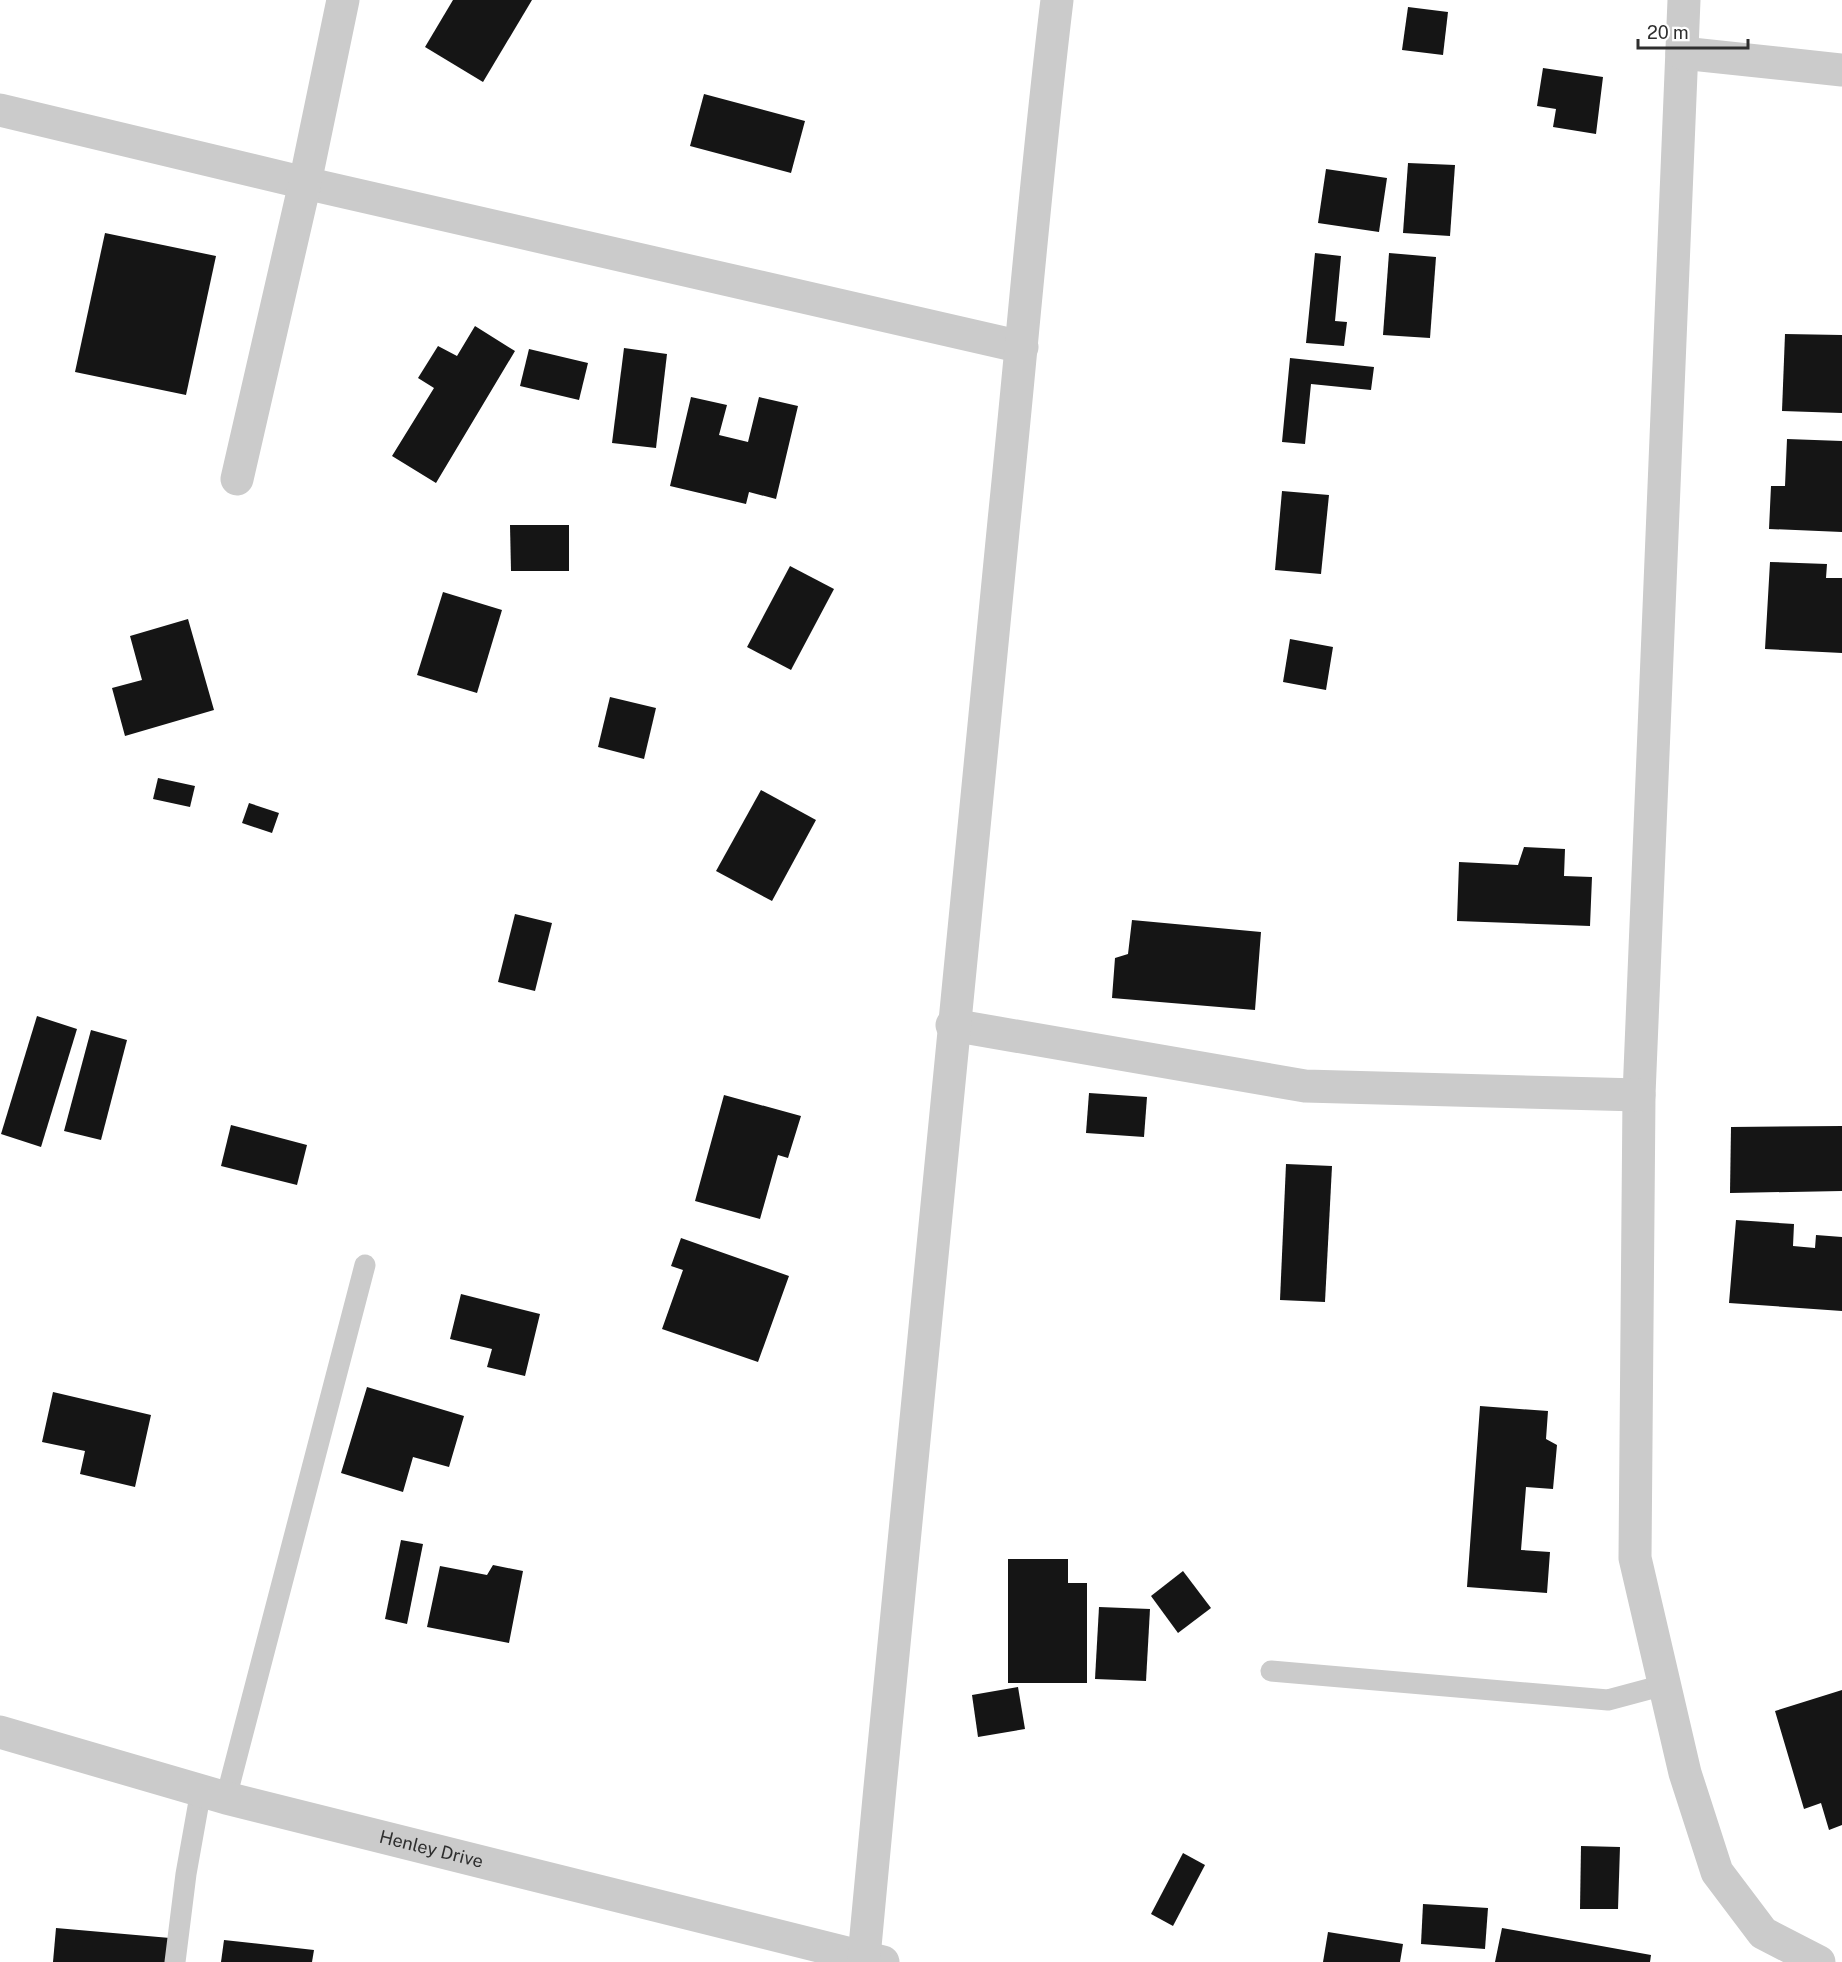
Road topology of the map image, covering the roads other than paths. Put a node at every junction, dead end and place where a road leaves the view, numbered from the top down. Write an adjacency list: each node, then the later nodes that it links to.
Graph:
1 (343, 0): 7 (street)
2 (1057, 0): 8 (street)
3 (1684, 0): 4 (street)
4 (1682, 53): 5 (street); 11 (street)
5 (1842, 70)
6 (0, 110): 7 (street)
7 (305, 183): 8 (street); 9 (street)
8 (1022, 347): 10 (street)
9 (237, 479)
10 (952, 1025): 11 (street); 17 (street)
11 (1639, 1095): 14 (street)
12 (365, 1265): 16 (lane)
13 (1271, 1671): 14 (lane)
14 (1664, 1684): 19 (street)
15 (0, 1732): 16 (street, Henley Drive)
16 (214, 1794): 17 (street, Henley Drive); 18 (lane)
17 (870, 1960)
18 (175, 1962)
19 (1819, 1962)

